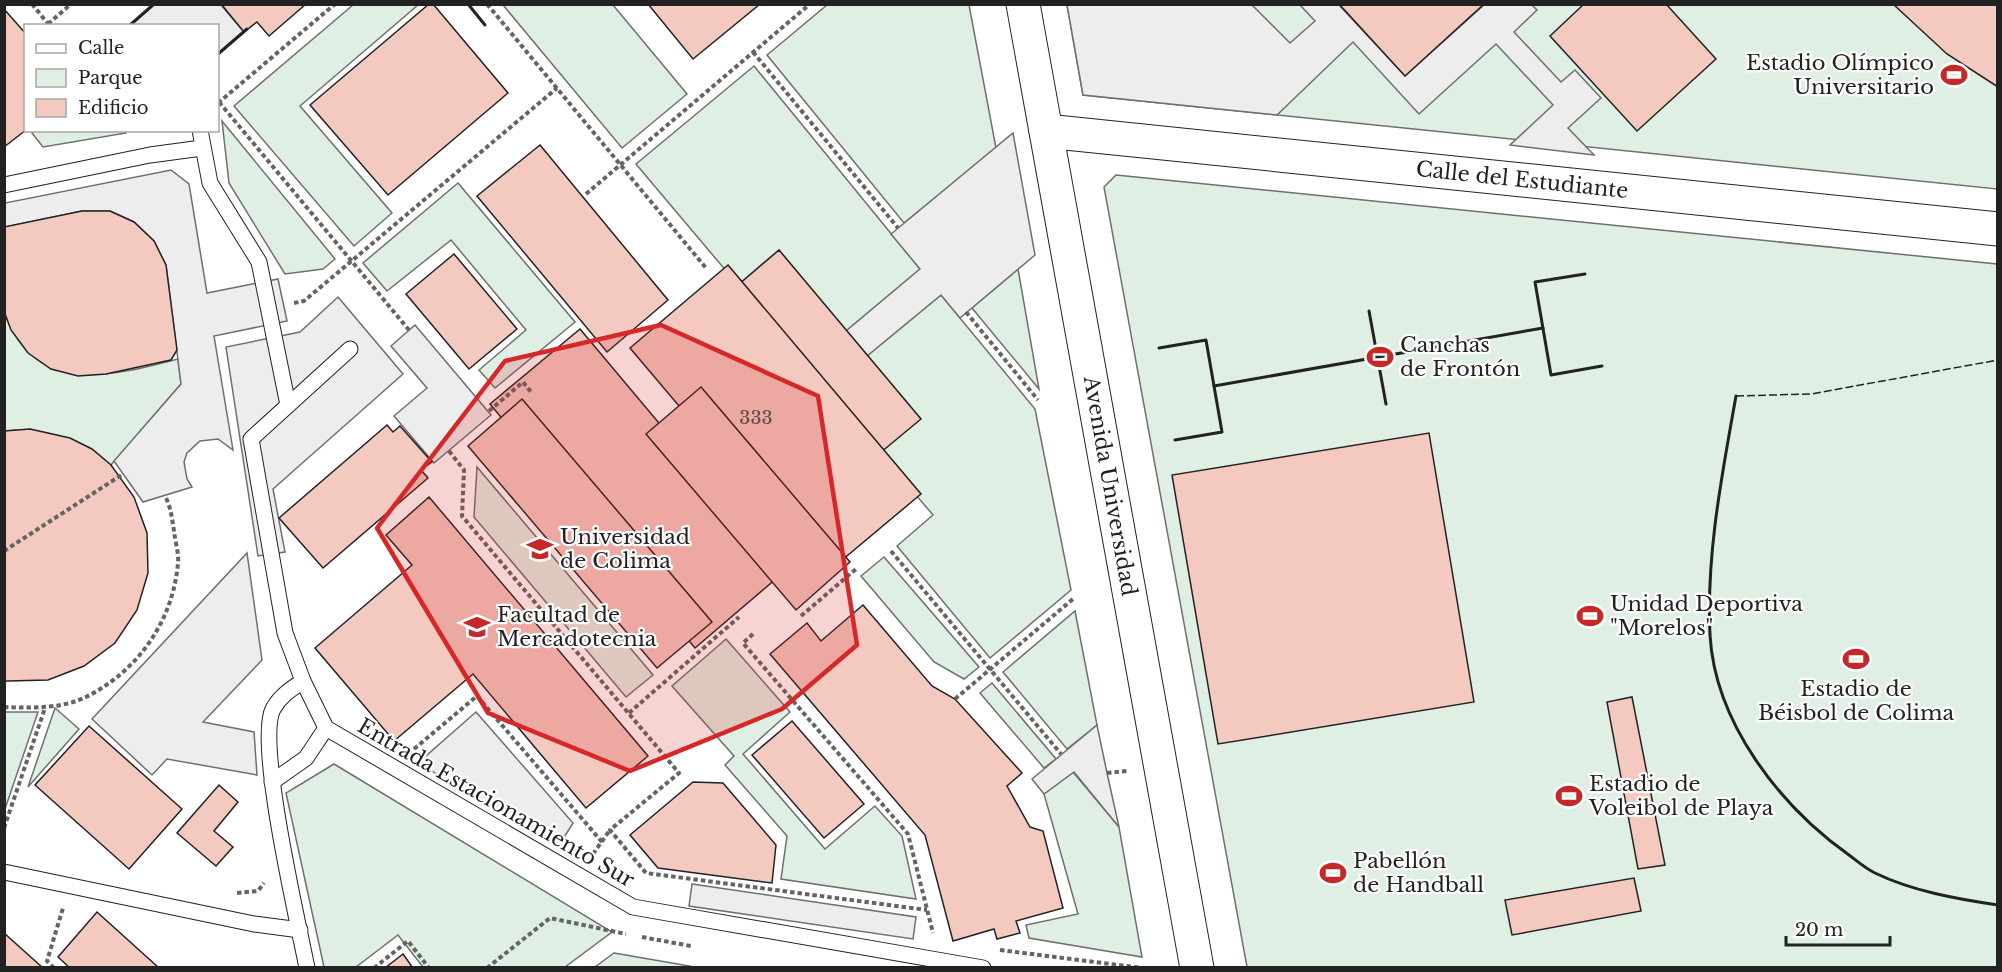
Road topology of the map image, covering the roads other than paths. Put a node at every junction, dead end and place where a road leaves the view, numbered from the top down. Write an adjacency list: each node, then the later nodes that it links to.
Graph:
1 (1023, 4): 2 (street, Avenida Universidad)
2 (1047, 131): 6 (street, Calle del Estudiante); 16 (street, Avenida Universidad)
3 (200, 132): 4 (lane)
4 (202, 148): 5 (lane); 8 (lane)
5 (4, 185)
6 (1998, 229)
7 (350, 349): 8 (lane)
8 (288, 405): 9 (lane, Entrada Estacionamiento Sur)
9 (303, 681): 10 (lane, Entrada Estacionamiento Sur); 11 (lane)
10 (326, 728): 11 (lane); 15 (lane, Entrada Estacionamiento Sur)
11 (272, 782): 13 (lane)
12 (4, 872): 13 (lane)
13 (300, 930): 14 (lane)
14 (307, 968)
15 (982, 968)
16 (1197, 968)

